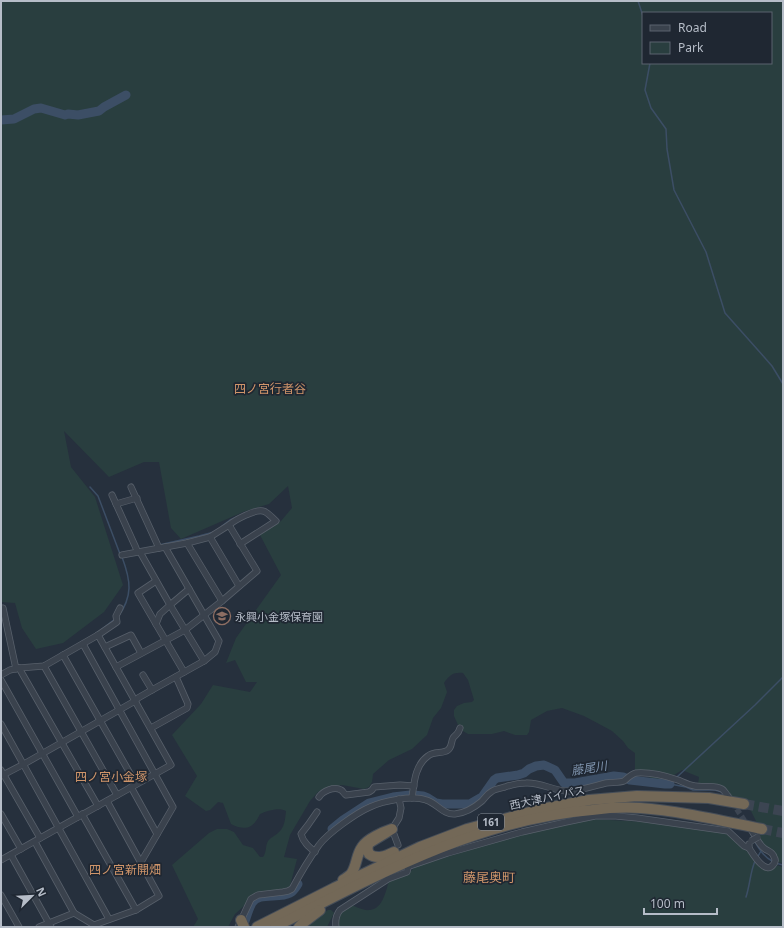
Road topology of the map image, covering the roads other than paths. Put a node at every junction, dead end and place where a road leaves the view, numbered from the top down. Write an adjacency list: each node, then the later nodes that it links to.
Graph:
1 (132, 486): 3 (street)
2 (112, 495): 4 (street)
3 (136, 498): 4 (street); 9 (street)
4 (116, 504): 10 (street)
5 (230, 525): 6 (street); 8 (street); 8 (street)
6 (210, 537): 7 (street); 13 (street)
7 (187, 543): 9 (street); 15 (street)
8 (240, 544): 13 (street)
9 (162, 548): 10 (street); 14 (street)
10 (138, 550): 11 (street); 12 (street)
11 (122, 555)
12 (156, 581): 16 (street); 20 (street)
13 (239, 586): 15 (street)
14 (190, 589): 16 (street); 19 (street)
15 (222, 601): 19 (street)
16 (170, 605): 20 (street); 21 (street)
17 (3, 608): 31 (street)
18 (120, 608): 22 (street)
19 (204, 615): 21 (street); 28 (street)
20 (156, 624): 23 (street)
21 (185, 630): 23 (street); 28 (street)
22 (98, 635): 24 (street); 25 (street)
23 (166, 640): 26 (street); 32 (street)
24 (83, 644): 27 (street); 39 (street)
25 (105, 646): 26 (street); 30 (street)
26 (141, 653): 30 (street)
27 (63, 655): 29 (street); 40 (street)
28 (204, 661): 32 (street)
29 (44, 666): 31 (street); 44 (street)
30 (116, 667): 38 (street)
31 (18, 668): 33 (street); 45 (street)
32 (184, 672): 35 (street)
33 (1, 674)
34 (143, 674): 37 (street)
35 (176, 677): 37 (street); 42 (street)
36 (1, 680): 46 (street)
37 (152, 690): 38 (street)
38 (135, 701): 39 (street); 42 (street)
39 (119, 709): 40 (street); 49 (street)
40 (100, 720): 44 (street); 50 (street)
41 (1, 724): 47 (street)
42 (151, 728): 49 (street)
43 (460, 728): 51 (street)
44 (81, 731): 45 (street); 52 (street)
45 (61, 742): 46 (street); 59 (street)
46 (42, 753): 47 (street); 62 (street)
47 (24, 764): 48 (street); 63 (street)
48 (2, 773): 69 (street)
49 (155, 774): 50 (street); 68 (street)
50 (134, 786): 52 (street); 68 (street)
51 (414, 786): 54 (street); 55 (street)
52 (117, 795): 57 (street)
53 (728, 796): 55 (street)
54 (319, 797)
55 (412, 798): 56 (street)
56 (399, 799): 64 (street); 73 (street)
57 (107, 801): 59 (street); 76 (street)
58 (744, 804): 65 (highway, 西大津バイパス / 161)
59 (98, 806): 62 (street)
60 (317, 812): 73 (street)
61 (1, 814): 72 (street)
62 (80, 816): 63 (street); 81 (street)
63 (59, 828): 69 (street); 83 (street)
64 (392, 829): 65 (highway); 70 (street); 79 (highway)
65 (467, 829): 79 (highway, 西大津バイパス / 161)
66 (752, 831): 71 (street)
67 (760, 833): 71 (street, bridge); 77 (highway, 西大津バイパス / 161)
68 (157, 834): 76 (street)
69 (38, 840): 72 (street); 82 (street)
70 (398, 845)
71 (749, 848): 77 (street)
72 (21, 849): 74 (street)
73 (313, 851): 84 (street)
74 (11, 855): 75 (street); 85 (street)
75 (1, 860)
76 (140, 862): 81 (street)
77 (394, 868): 79 (highway, 西大津バイパス / 161)
78 (408, 868): 91 (street)
79 (337, 891): 88 (highway, 西大津バイパス / 161); 89 (highway, 西大津バイパス / 161); 90 (highway)
80 (1, 895): 86 (street)
81 (136, 910): 83 (street)
82 (74, 913): 83 (street); 85 (street)
83 (109, 919)
84 (241, 924)
85 (50, 925): 87 (street)
86 (19, 927)
87 (39, 927)
88 (257, 927)
89 (275, 927)
90 (299, 927)
91 (336, 927)

